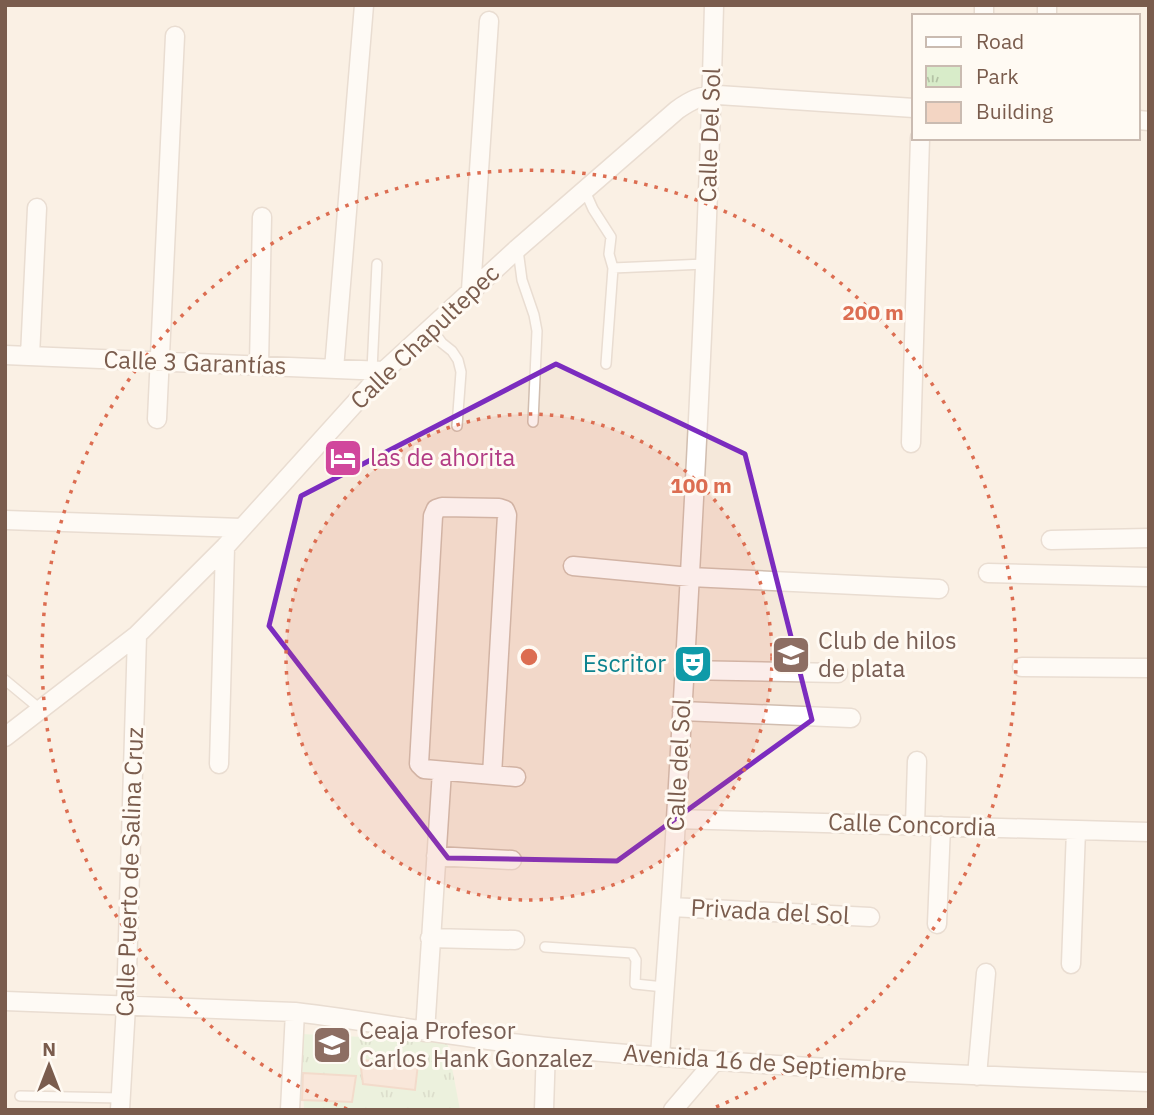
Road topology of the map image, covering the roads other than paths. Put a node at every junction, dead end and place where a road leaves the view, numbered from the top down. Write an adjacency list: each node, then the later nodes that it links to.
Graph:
1 (365, 5): 22 (street)
2 (714, 5): 5 (street, Calle Del Sol)
3 (489, 21): 15 (street)
4 (175, 36): 19 (street)
5 (712, 95): 6 (street, Calle Chapultepec); 8 (street, Calle Chapultepec); 13 (street, Calle Del Sol)
6 (912, 108)
7 (920, 140): 27 (street)
8 (585, 191): 11 (street, Calle Chapultepec); 14 (lane)
9 (37, 208): 18 (street)
10 (262, 217): 20 (street)
11 (517, 249): 15 (street, Calle Chapultepec); 25 (lane)
12 (377, 264): 23 (lane)
13 (705, 264): 14 (lane); 35 (street, Calle del Sol)
14 (613, 268): 21 (lane)
15 (471, 290): 16 (street, Calle Chapultepec)
16 (431, 328): 23 (street, Calle Chapultepec); 26 (lane)
17 (5, 355): 18 (street, Calle 3 Garantías)
18 (30, 356): 19 (street, Calle 3 Garantías)
19 (160, 362): 20 (street, Calle 3 Garantías); 24 (street)
20 (259, 365): 22 (street, Calle 3 Garantías)
21 (606, 365)
22 (334, 369): 23 (street, Calle 3 Garantías)
23 (378, 371): 29 (street, Calle Chapultepec)
24 (157, 419)
25 (533, 422)
26 (457, 426)
27 (911, 443)
28 (5, 520): 29 (street)
29 (242, 528): 32 (street, Calle Chapultepec)
30 (1149, 538): 31 (street)
31 (1051, 540)
32 (225, 547): 38 (street, Calle Chapultepec); 49 (street)
33 (573, 566): 35 (street)
34 (988, 573): 36 (street)
35 (690, 577): 37 (street); 41 (street, Calle del Sol)
36 (1149, 577)
37 (939, 589)
38 (137, 635): 44 (street, Calle Chapultepec); 70 (street, Calle Puerto de Salina Cruz)
39 (1022, 667): 40 (street)
40 (1149, 668)
41 (684, 670): 42 (street); 45 (street, Calle del Sol)
42 (838, 673)
43 (5, 680): 44 (lane)
44 (40, 709): 47 (street, Calle Chapultepec)
45 (682, 711): 46 (street); 53 (street, Calle del Sol)
46 (851, 718)
47 (5, 737)
48 (916, 761): 54 (street)
49 (219, 764)
50 (442, 771): 51 (street); 51 (street); 58 (street)
51 (492, 775): 52 (street)
52 (516, 777)
53 (676, 819): 54 (street, Calle Concordia); 60 (street, Calle del Sol)
54 (915, 825): 55 (street, Calle Concordia)
55 (941, 826): 56 (street, Calle Concordia); 62 (street)
56 (1076, 830): 57 (street, Calle Concordia); 66 (street)
57 (1149, 832)
58 (436, 856): 59 (street); 63 (street)
59 (512, 860)
60 (671, 906): 61 (street, Privada del Sol); 68 (street, Calle del Sol)
61 (870, 916)
62 (937, 923)
63 (430, 938): 64 (street); 72 (street)
64 (515, 940)
65 (545, 947): 68 (lane)
66 (1071, 964)
67 (986, 973): 76 (street)
68 (664, 987): 74 (street, Calle del Sol)
69 (5, 1001): 70 (street, Avenida 16 de Septiembre)
70 (126, 1006): 71 (street, Avenida 16 de Septiembre); 79 (street, Calle Puerto de Salina Cruz)
71 (295, 1012): 72 (street, Avenida 16 de Septiembre); 80 (street)
72 (425, 1032): 73 (street, Avenida 16 de Septiembre)
73 (546, 1047): 74 (street, Avenida 16 de Septiembre); 81 (street)
74 (660, 1057): 75 (street, Avenida 16 de Septiembre)
75 (715, 1061): 76 (street, Avenida 16 de Septiembre); 82 (street)
76 (977, 1076): 77 (street, Avenida 16 de Septiembre)
77 (1149, 1082)
78 (20, 1096): 79 (lane)
79 (120, 1104)
80 (290, 1110)
81 (544, 1110)
82 (673, 1110)

